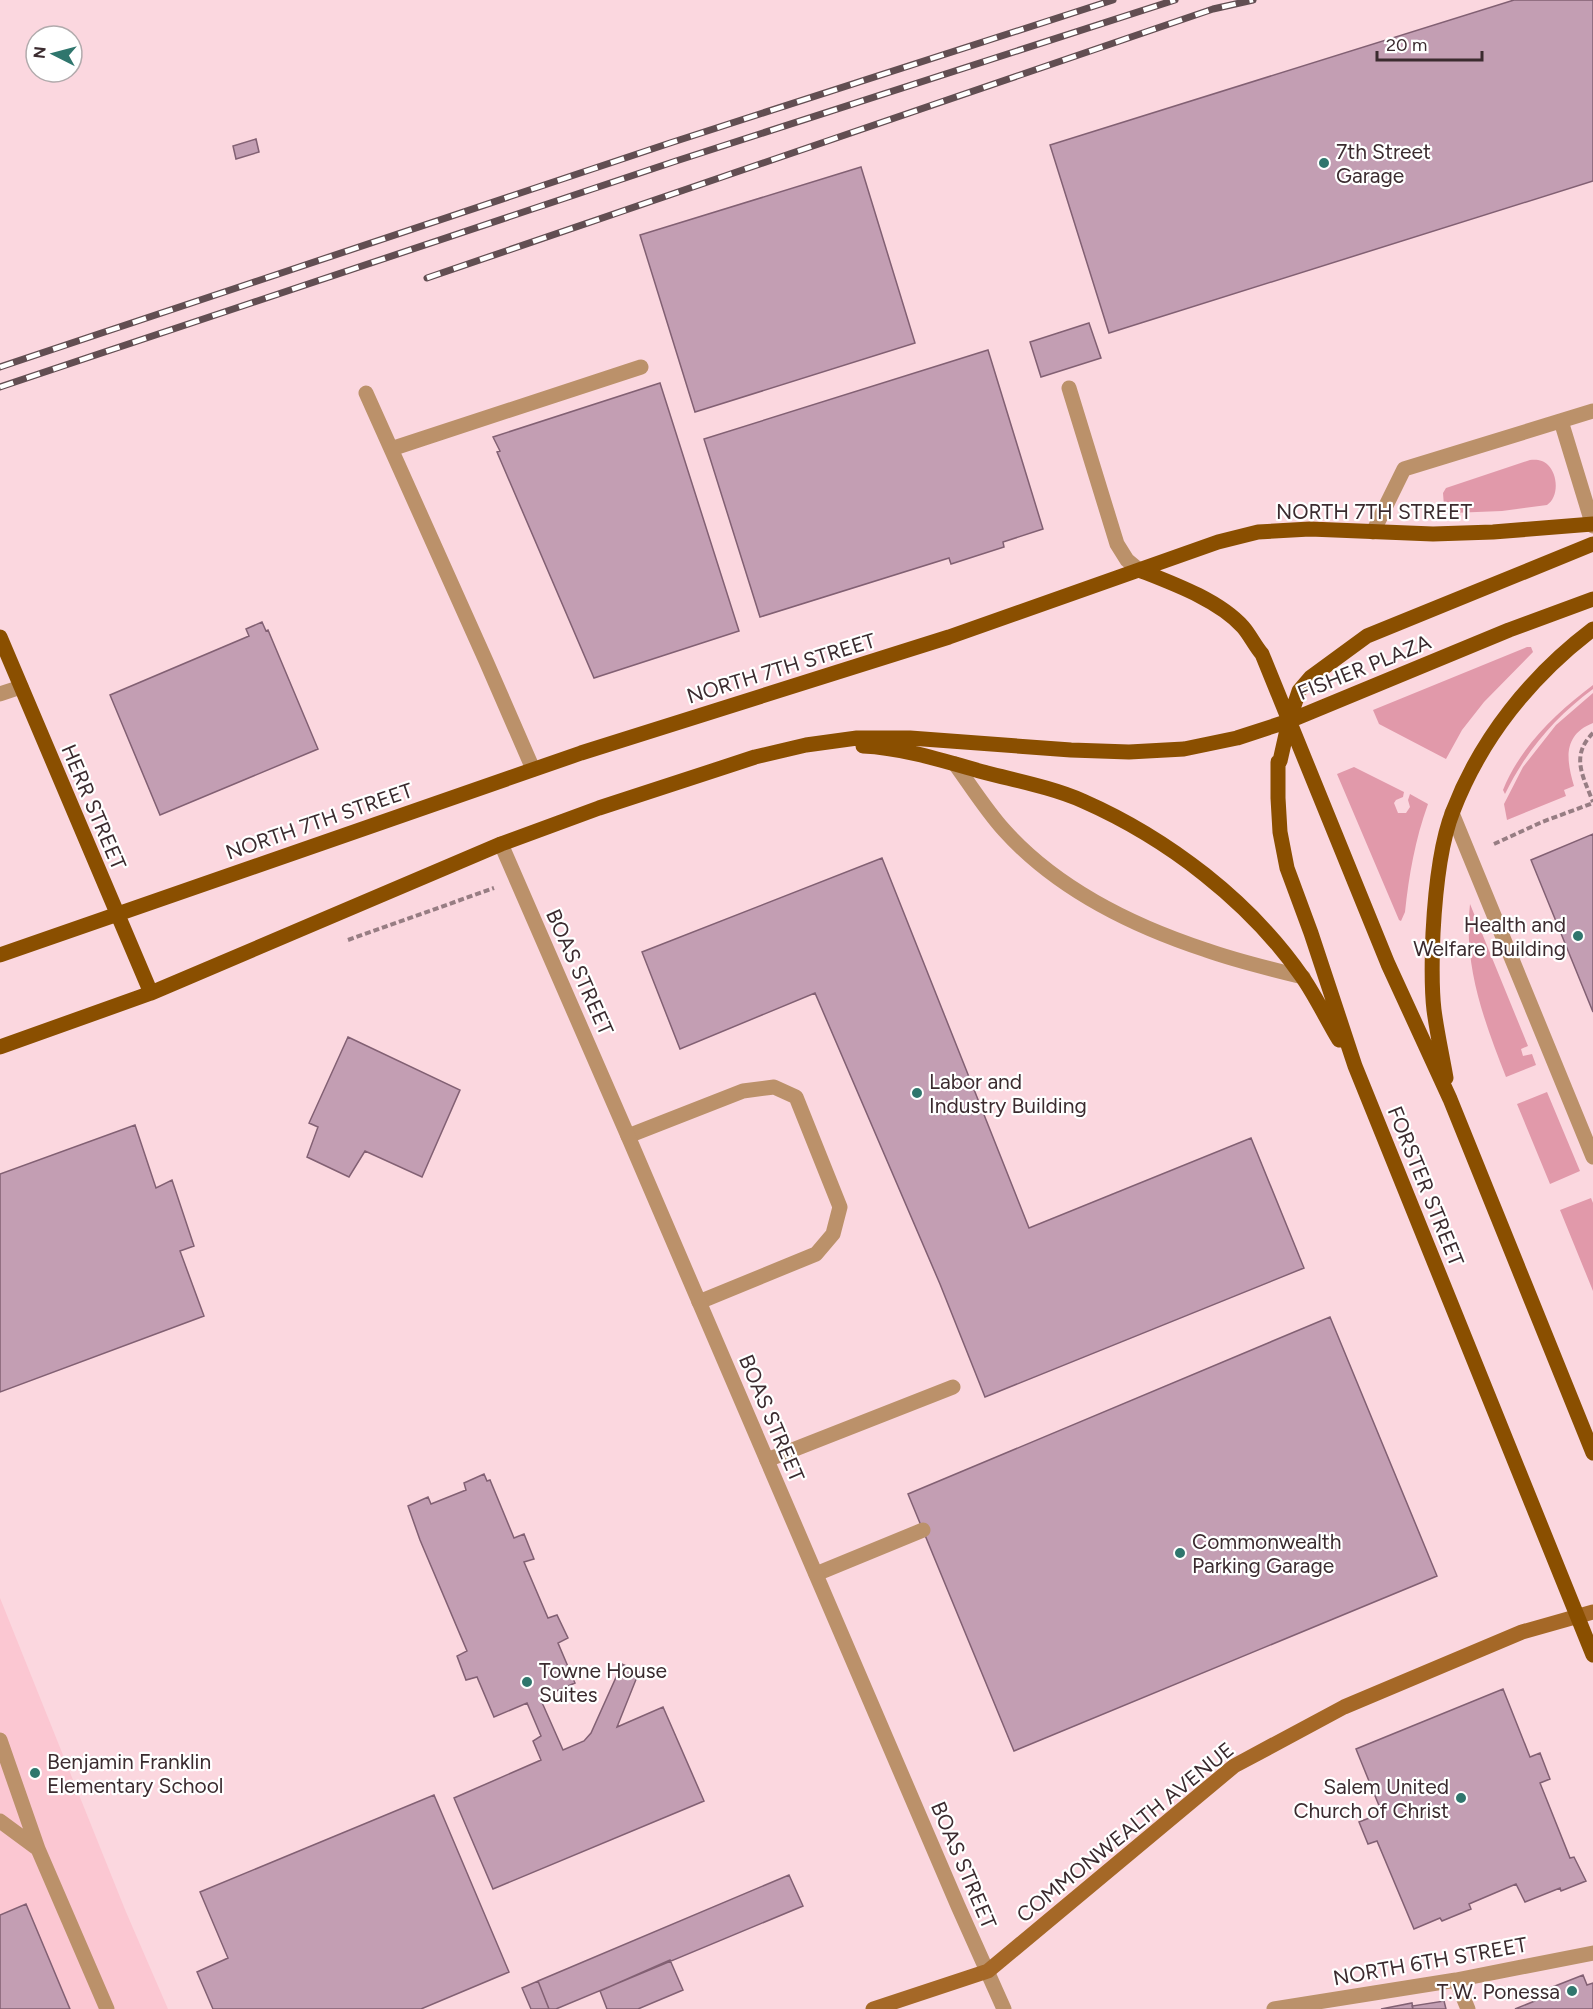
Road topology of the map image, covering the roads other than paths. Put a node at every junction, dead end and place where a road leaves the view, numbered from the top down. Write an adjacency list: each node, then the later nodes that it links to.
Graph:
1 (640, 367): 6 (street)
2 (1070, 388): 10 (street)
3 (366, 393): 6 (street)
4 (1593, 411): 5 (street)
5 (1561, 421): 7 (street); 8 (street)
6 (391, 449): 19 (street)
7 (1593, 525): 8 (main road, NORTH 7TH STREET)
8 (1373, 532): 10 (main road, NORTH 7TH STREET)
9 (1593, 544): 16 (main road, FISHER PLAZA)
10 (1139, 570): 16 (main road); 19 (main road, NORTH 7TH STREET)
11 (1593, 599): 16 (main road, FISHER PLAZA)
12 (1593, 628): 20 (main road)
13 (0, 637): 14 (main road, HERR STREET)
14 (21, 687): 15 (street); 22 (main road, HERR STREET)
15 (0, 694)
16 (1289, 721): 17 (main road); 27 (main road, FORSTER STREET); 28 (main road)
17 (806, 745): 18 (main road); 21 (main road)
18 (955, 764): 24 (main road); 24 (street)
19 (533, 769): 22 (main road, NORTH 7TH STREET)
20 (1452, 813): 28 (main road); 30 (street)
21 (501, 844): 25 (main road); 29 (street, BOAS STREET)
22 (117, 914): 23 (main road, NORTH 7TH STREET); 25 (main road, HERR STREET)
23 (0, 955)
24 (1303, 977): 27 (main road)
25 (151, 993): 26 (main road)
26 (0, 1047)
27 (1355, 1066): 38 (main road, FORSTER STREET)
28 (1450, 1098): 33 (main road)
29 (628, 1136): 31 (street, BOAS STREET); 31 (street)
30 (1593, 1157)
31 (699, 1302): 34 (street, BOAS STREET)
32 (953, 1387): 34 (street)
33 (1593, 1453)
34 (767, 1460): 36 (street, BOAS STREET)
35 (922, 1530): 36 (street)
36 (816, 1574): 44 (street, BOAS STREET)
37 (1593, 1612): 38 (main road, COMMONWEALTH AVENUE)
38 (1577, 1616): 39 (main road, FORSTER STREET); 44 (main road, COMMONWEALTH AVENUE)
39 (1593, 1655)
40 (0, 1740): 42 (street)
41 (0, 1821): 42 (street)
42 (38, 1849): 46 (street)
43 (1593, 1953): 45 (street, NORTH 6TH STREET)
44 (988, 1971): 47 (main road); 48 (street, BOAS STREET)
45 (1456, 1980): 49 (street, NORTH 6TH STREET); 50 (street)
46 (107, 2009)
47 (873, 2009)
48 (1004, 2009)
49 (1274, 2009)
50 (1468, 2009)

